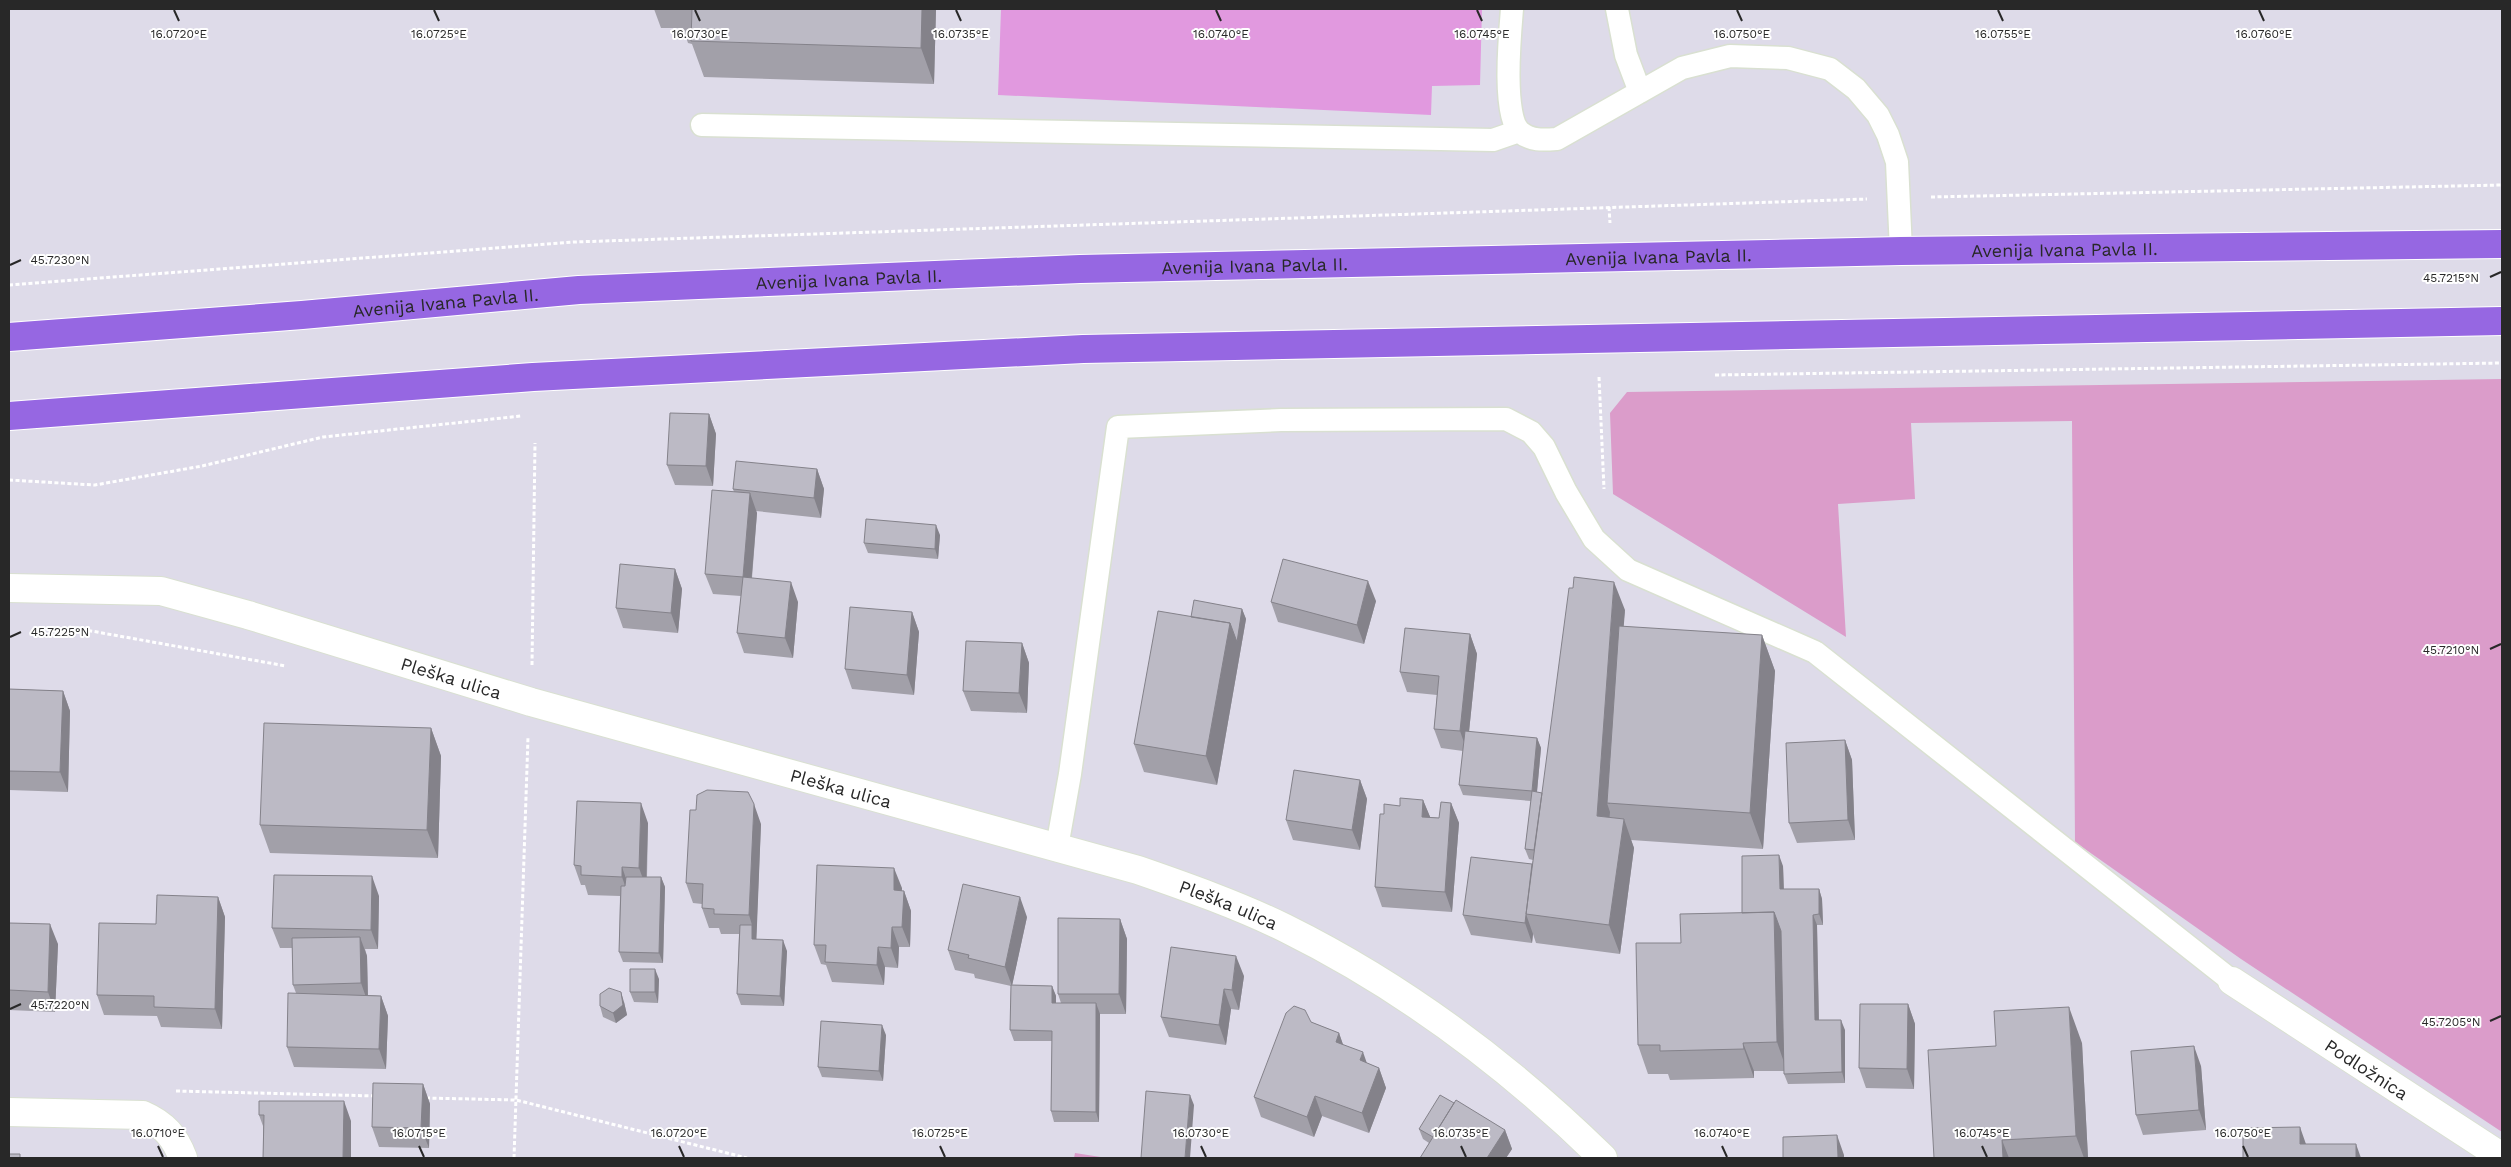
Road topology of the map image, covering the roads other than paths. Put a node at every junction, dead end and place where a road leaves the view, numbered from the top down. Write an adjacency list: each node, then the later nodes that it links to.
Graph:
1 (1512, 9): 5 (lane)
2 (1618, 9): 3 (lane)
3 (1640, 92): 5 (lane); 7 (lane)
4 (702, 125): 5 (lane)
5 (1518, 131)
6 (2502, 244): 7 (main road, Avenija Ivana Pavla II.)
7 (1901, 250): 9 (main road, Avenija Ivana Pavla II.)
8 (2502, 321): 10 (main road)
9 (9, 336)
10 (9, 416)
11 (9, 588): 12 (street, Pleška ulica)
12 (1057, 847): 13 (lane); 17 (street, Pleška ulica)
13 (2232, 980): 15 (street, Podložnica)
14 (9, 1112): 16 (street)
15 (2502, 1157)
16 (183, 1158)
17 (1603, 1158)

